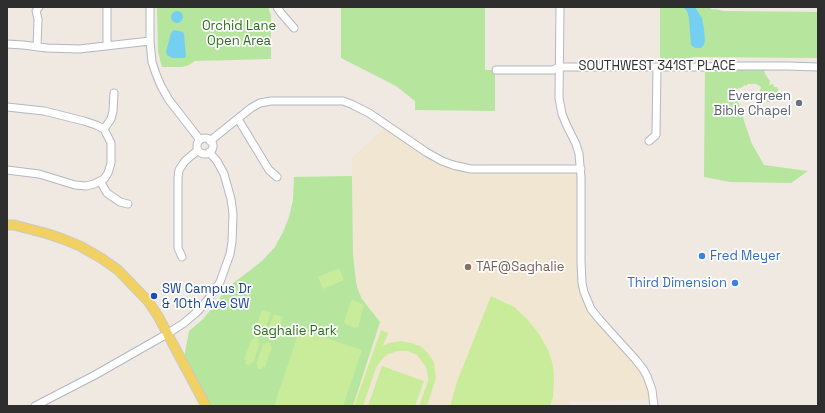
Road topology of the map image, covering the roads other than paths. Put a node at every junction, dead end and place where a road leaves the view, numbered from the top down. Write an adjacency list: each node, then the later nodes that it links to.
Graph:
1 (38, 7): 10 (street)
2 (107, 7): 9 (street)
3 (150, 7): 7 (street)
4 (277, 7): 6 (street)
5 (560, 7): 11 (street)
6 (294, 28)
7 (150, 41): 9 (street); 19 (street)
8 (7, 44): 10 (street)
9 (107, 46): 10 (street)
10 (37, 47)
11 (559, 67): 12 (street, SOUTHWEST 341ST PLACE); 14 (street, SOUTHWEST 341ST PLACE); 24 (street)
12 (657, 67): 13 (street, SOUTHWEST 341ST PLACE); 21 (street)
13 (818, 67)
14 (496, 70)
15 (114, 93): 18 (street)
16 (7, 107): 18 (street)
17 (238, 119): 20 (street); 24 (street); 26 (street)
18 (104, 129): 27 (street)
19 (200, 140): 20 (street); 22 (street)
20 (210, 140): 23 (street)
21 (649, 141)
22 (198, 150): 23 (street); 30 (street)
23 (209, 152): 31 (street)
24 (581, 169): 34 (street)
25 (7, 170): 27 (street)
26 (277, 177)
27 (100, 181): 28 (street)
28 (128, 204)
29 (7, 225): 31 (main road)
30 (182, 256)
31 (167, 334): 32 (street); 33 (main road)
32 (36, 406)
33 (206, 406)
34 (654, 406)

